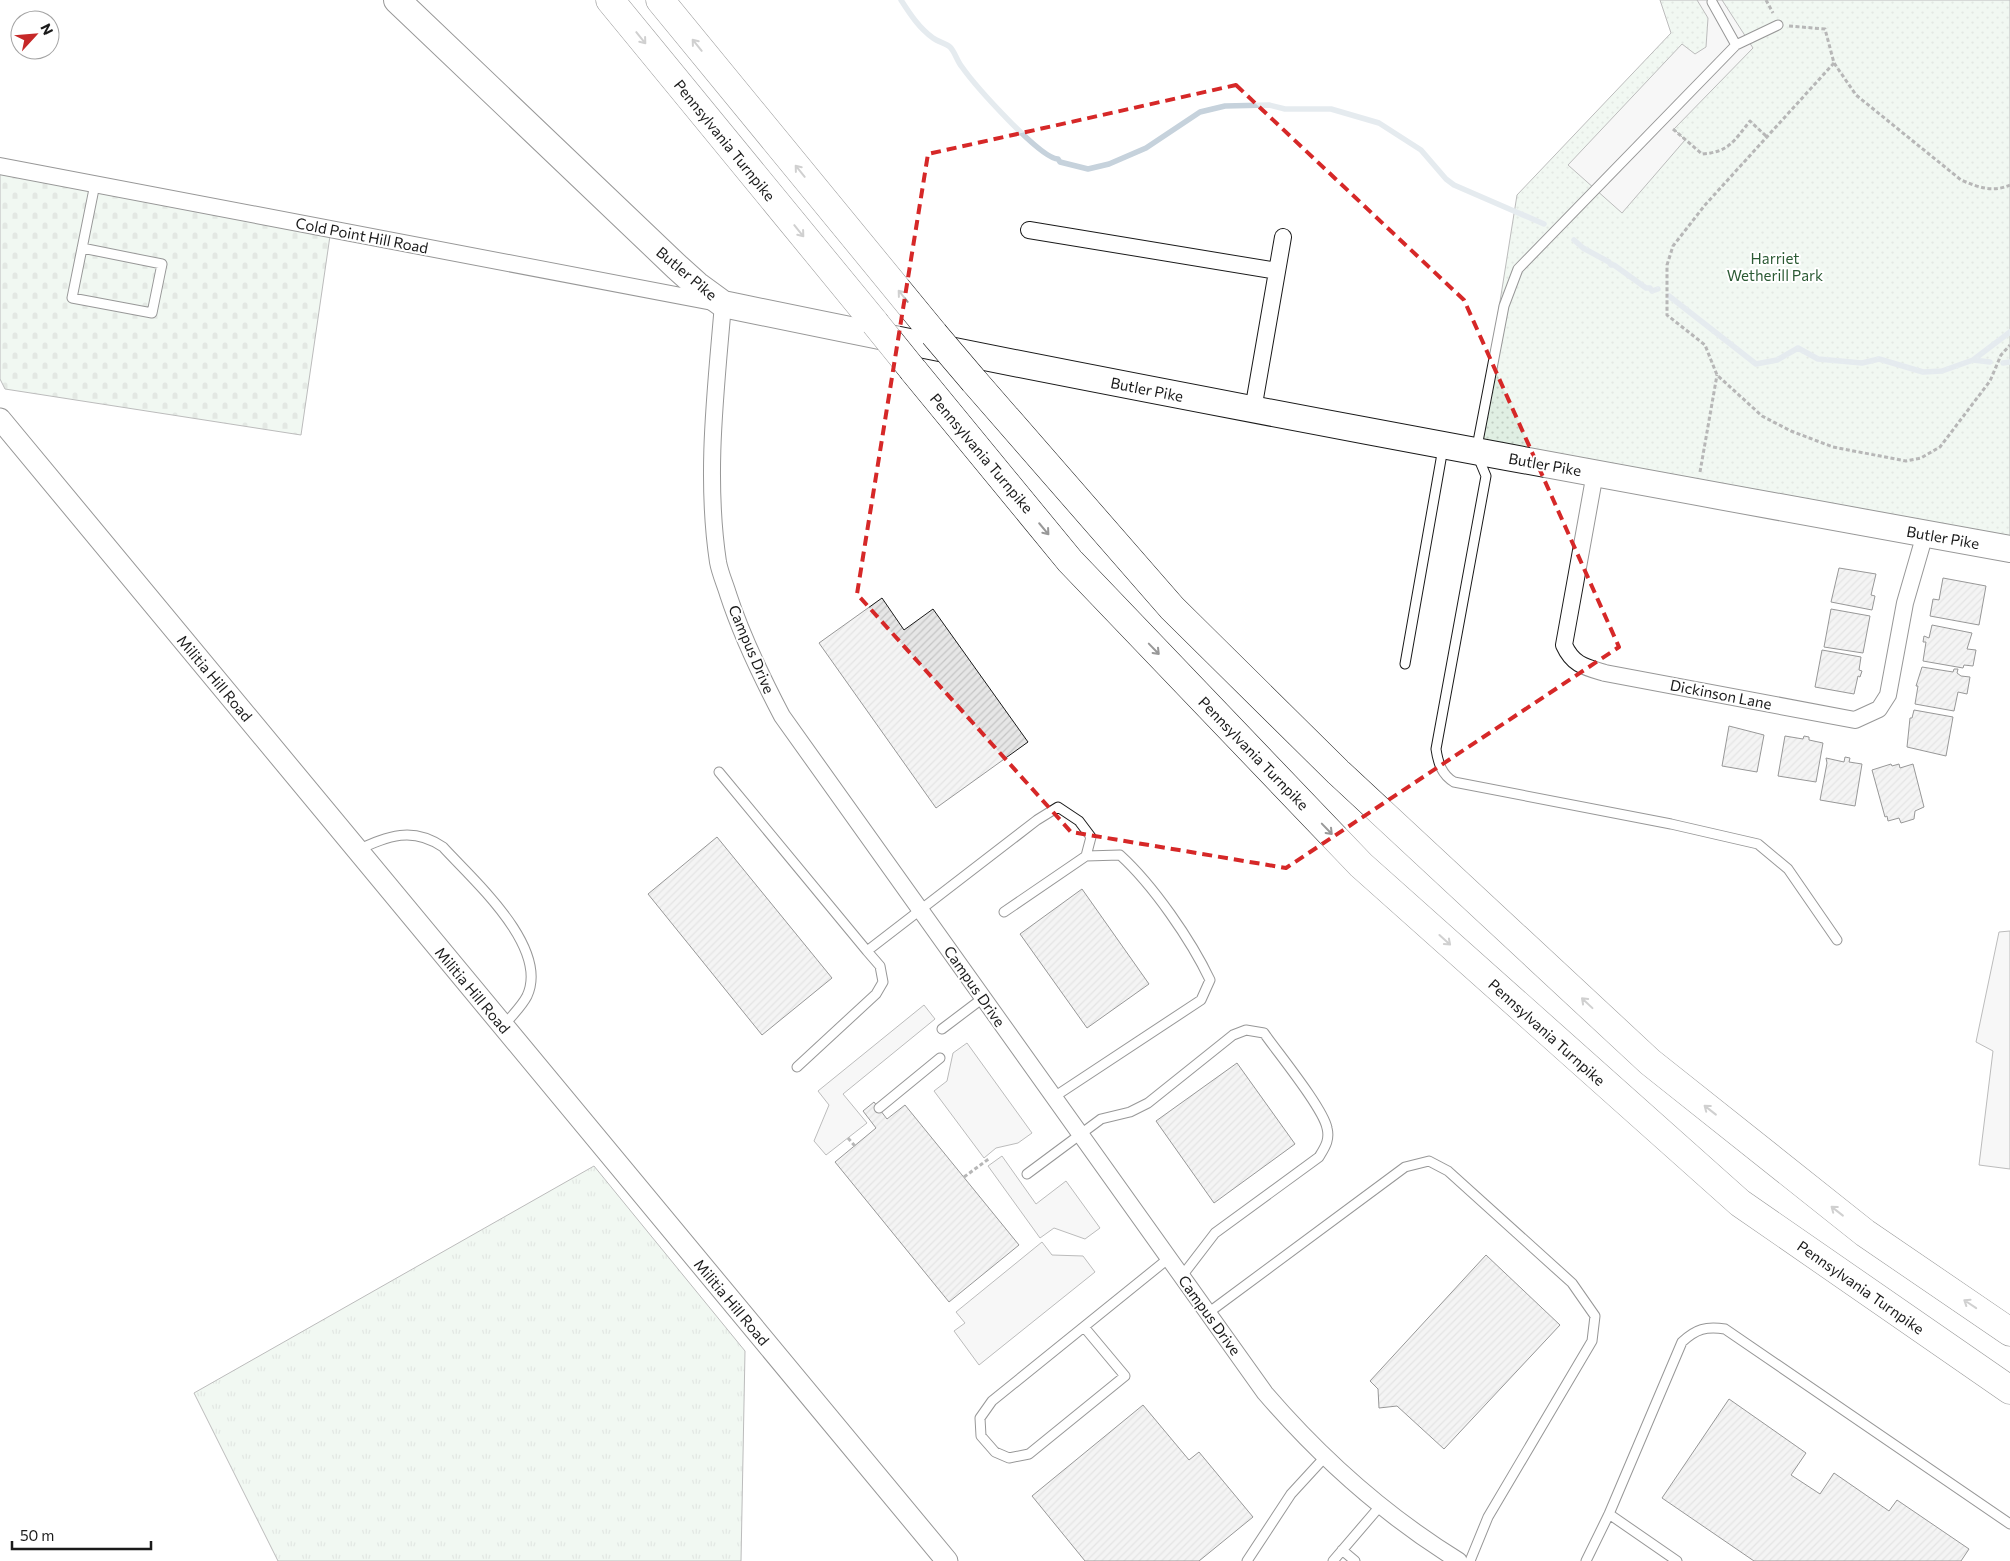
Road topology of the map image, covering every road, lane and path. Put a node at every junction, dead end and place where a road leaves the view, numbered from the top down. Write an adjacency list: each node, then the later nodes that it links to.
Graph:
1 (397, 0): 18 (main road, Butler Pike)
2 (610, 0): 55 (highway, Pennsylvania Turnpike, one-way to 55, bridge)
3 (660, 0): 54 (highway, one-way to 3, bridge)
4 (1766, 0): 6 (path)
5 (1712, 2): 7 (lane)
6 (1778, 25): 7 (lane); 8 (path)
7 (1736, 45): 9 (lane)
8 (1834, 63): 10 (path); 13 (path)
9 (1663, 121): 10 (path); 24 (lane)
10 (1767, 136): 20 (path)
11 (0, 166): 12 (street, Cold Point Hill Road)
12 (95, 184): 16 (lane); 18 (street, Cold Point Hill Road)
13 (2010, 185)
14 (1029, 230): 17 (street)
15 (1283, 237): 17 (street)
16 (82, 248): 16 (lane)
17 (1278, 271): 21 (street)
18 (723, 304): 21 (main road, Butler Pike); 33 (street, Campus Drive)
19 (2010, 345): 20 (path)
20 (1717, 375): 26 (path)
21 (1254, 410): 23 (main road, Butler Pike)
22 (0, 419): 31 (street, Militia Hill Road)
23 (1443, 446): 24 (main road, Butler Pike); 29 (lane)
24 (1476, 452): 25 (main road, Butler Pike); 35 (lane)
25 (1595, 474): 26 (main road, Butler Pike); 27 (street, Dickinson Lane)
26 (1697, 492): 27 (main road, Butler Pike)
27 (1925, 534): 28 (main road, Butler Pike)
28 (2010, 549)
29 (1406, 664)
30 (719, 772): 36 (lane)
31 (357, 850): 38 (street, Militia Hill Road); 38 (lane)
32 (1086, 856): 33 (lane); 34 (lane); 42 (lane)
33 (921, 910): 36 (lane); 37 (street, Campus Drive)
34 (1004, 912)
35 (1837, 940)
36 (867, 951): 41 (lane)
37 (983, 998): 39 (lane); 42 (street, Campus Drive)
38 (503, 1026): 61 (street, Militia Hill Road)
39 (942, 1029)
40 (940, 1058): 43 (lane)
41 (797, 1067)
42 (1054, 1097): 44 (street, Campus Drive)
43 (878, 1108)
44 (1082, 1136): 48 (lane); 50 (street, Campus Drive); 51 (lane)
45 (848, 1138): 46 (path)
46 (855, 1146)
47 (990, 1158): 49 (path)
48 (1027, 1174)
49 (964, 1177)
50 (1169, 1258): 51 (street, Campus Drive); 53 (lane)
51 (1182, 1276): 52 (street, Campus Drive)
52 (1208, 1313): 56 (street, Campus Drive); 66 (lane)
53 (1084, 1327): 53 (lane)
54 (2010, 1332)
55 (2010, 1390)
56 (1325, 1457): 57 (street, Campus Drive); 62 (lane)
57 (1381, 1505): 60 (lane); 65 (street, Campus Drive)
58 (1609, 1514): 59 (lane); 67 (lane); 68 (lane)
59 (2010, 1524)
60 (1342, 1550): 63 (lane); 64 (lane)
61 (947, 1561)
62 (1247, 1561)
63 (1333, 1561)
64 (1355, 1561)
65 (1459, 1561)
66 (1470, 1561)
67 (1586, 1561)
68 (1677, 1561)

